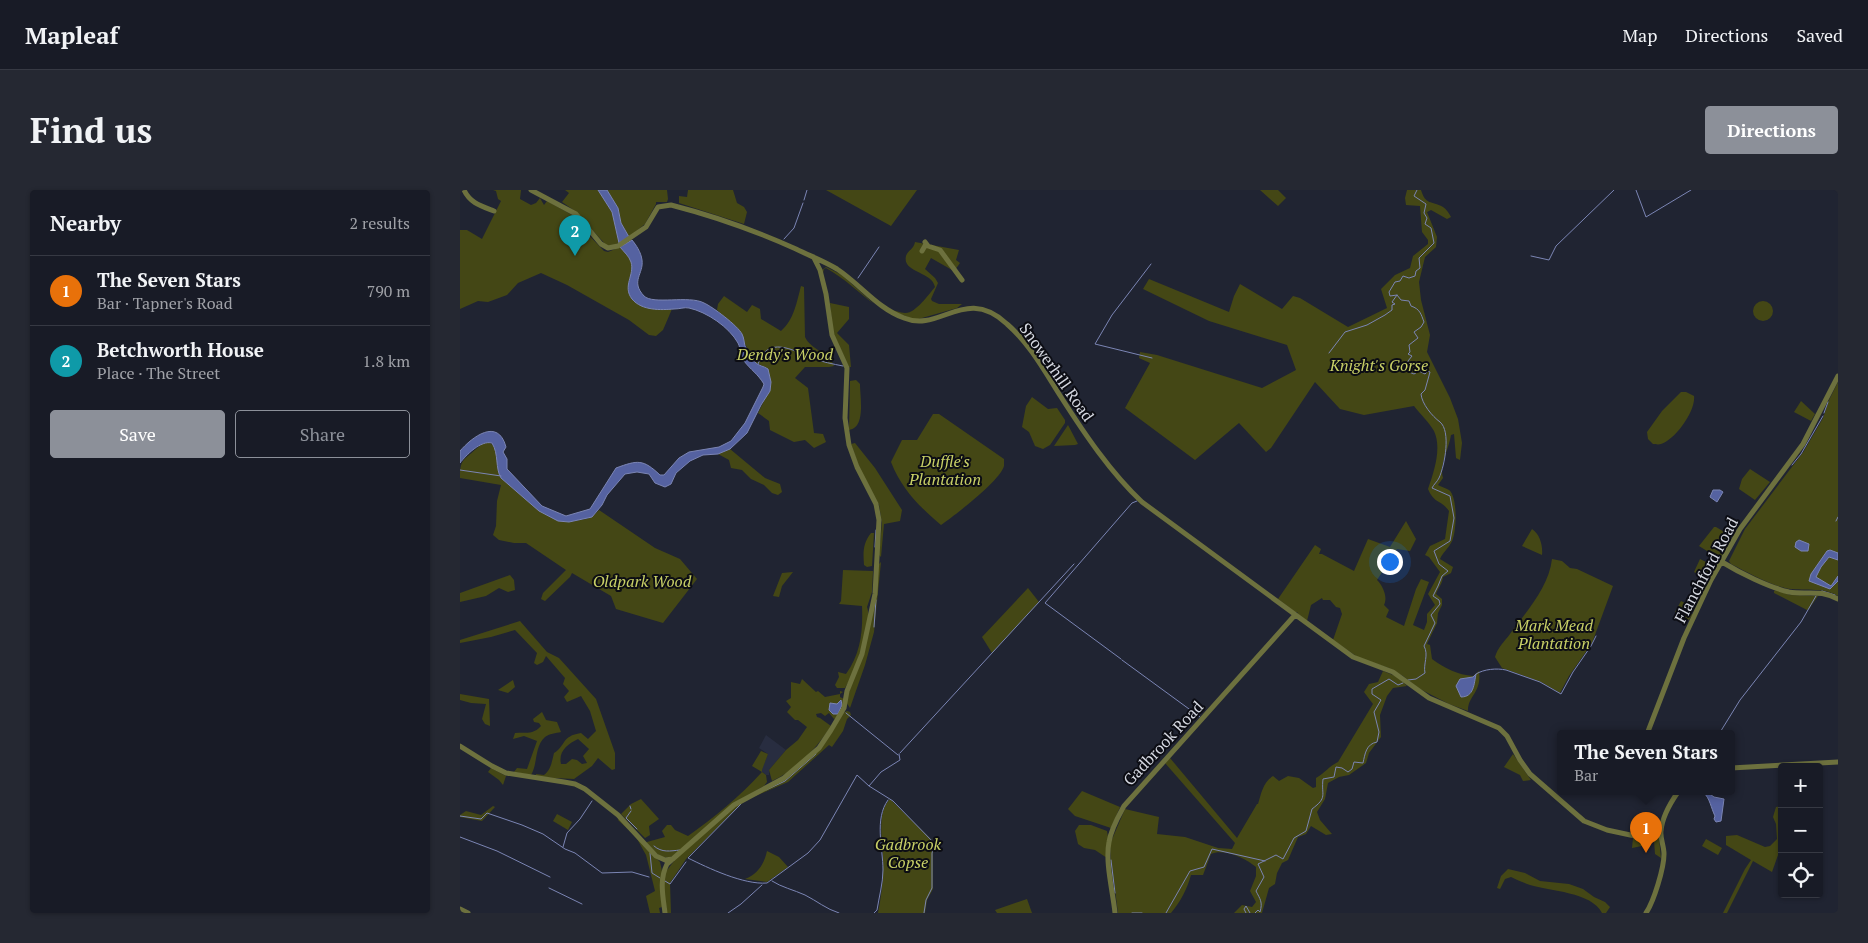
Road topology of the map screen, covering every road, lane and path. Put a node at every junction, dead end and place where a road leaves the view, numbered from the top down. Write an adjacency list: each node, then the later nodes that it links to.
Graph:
1 (464, 190): 4 (street)
2 (531, 190): 3 (street)
3 (542, 193): 6 (street, Snowerhill Road)
4 (494, 211)
5 (922, 251): 9 (street)
6 (814, 258): 7 (street, Snowerhill Road); 8 (street)
7 (826, 264): 8 (street); 13 (street, Snowerhill Road)
8 (820, 270): 20 (street)
9 (962, 280)
10 (1838, 376): 11 (street, Flanchford Road)
11 (1722, 562): 12 (street); 14 (street, Flanchford Road)
12 (1838, 599)
13 (1295, 615): 19 (street, Snowerhill Road); 26 (street, Gadbrook Road)
14 (1649, 730)
15 (460, 746): 21 (street)
16 (1838, 762): 17 (street)
17 (1735, 768)
18 (1676, 795): 19 (street)
19 (1661, 833): 27 (street)
20 (673, 858): 21 (street); 22 (street)
21 (660, 859): 22 (street)
22 (664, 870): 25 (street)
23 (460, 908): 24 (street)
24 (468, 913)
25 (665, 913)
26 (1115, 913)
27 (1646, 913)

